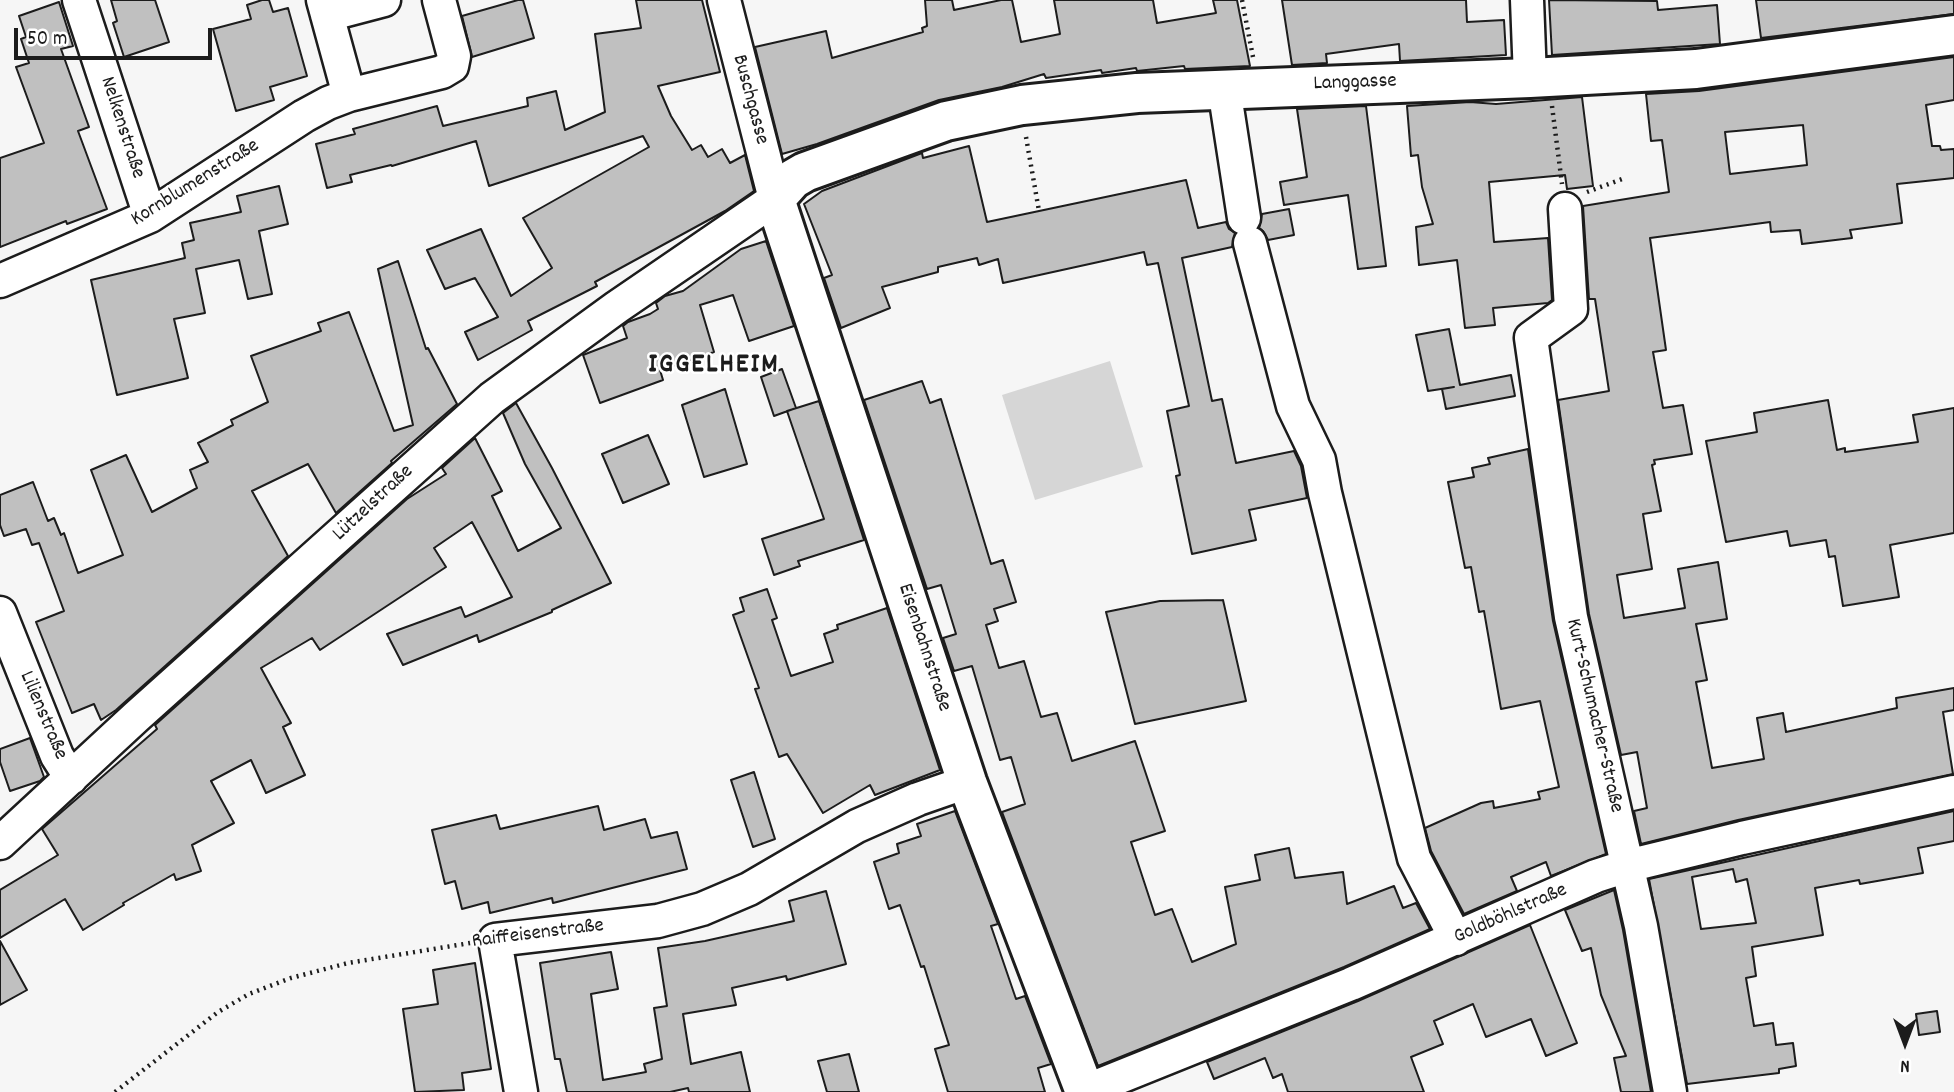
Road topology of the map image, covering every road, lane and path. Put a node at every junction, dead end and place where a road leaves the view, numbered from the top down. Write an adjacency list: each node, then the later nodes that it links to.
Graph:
1 (79, 0): 17 (street, Nelkenstraße)
2 (384, 0): 7 (street)
3 (439, 0): 11 (street, Kornblumenstraße)
4 (724, 0): 14 (street, Buschgasse)
5 (1242, 0): 10 (path)
6 (1527, 0): 9 (street)
7 (325, 7): 11 (street)
8 (1954, 35): 9 (main road, Langgasse)
9 (1539, 78): 10 (main road, Langgasse); 15 (path)
10 (1241, 88): 14 (main road, Langgasse); 25 (street)
11 (349, 95): 17 (street, Kornblumenstraße)
12 (1027, 145): 16 (path)
13 (1625, 178): 15 (path)
14 (775, 199): 20 (street, Lützelstraße); 21 (main road, Eisenbahnstraße)
15 (1564, 205): 24 (street, Kurt-Schumacher-Straße)
16 (1039, 211)
17 (150, 216): 18 (street, Kornblumenstraße)
18 (0, 281)
19 (0, 613): 20 (street, Lilienstraße)
20 (71, 778): 23 (street, Lützelstraße)
21 (967, 782): 26 (street, Raiffeisenstraße); 27 (main road, Eisenbahnstraße)
22 (1954, 792): 24 (street, Goldböhlstraße)
23 (0, 843)
24 (1627, 866): 25 (street, Goldböhlstraße); 30 (street, Kurt-Schumacher-Straße)
25 (1456, 939): 27 (street, Goldböhlstraße)
26 (495, 940): 28 (path, Raiffeisenstraße); 29 (street)
27 (1085, 1091)
28 (115, 1092)
29 (521, 1092)
30 (1670, 1092)

